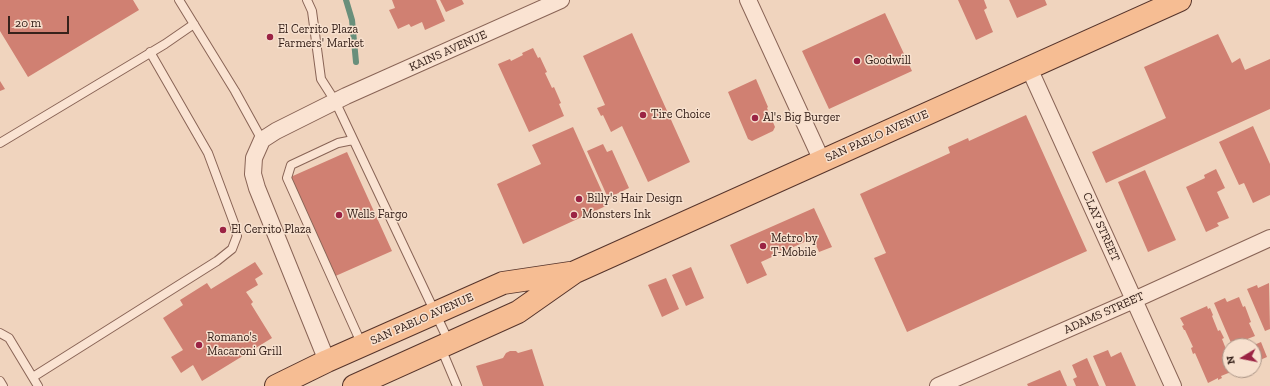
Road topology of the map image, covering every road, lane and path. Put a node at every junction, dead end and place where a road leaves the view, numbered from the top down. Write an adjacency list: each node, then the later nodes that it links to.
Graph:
1 (179, 0): 6 (lane)
2 (307, 0): 9 (lane)
3 (561, 0): 9 (street, KAINS AVENUE)
4 (748, 0): 13 (street)
5 (1180, 0): 8 (main road, SAN PABLO AVENUE)
6 (194, 24): 7 (lane); 10 (lane)
7 (150, 52): 12 (lane); 22 (lane)
8 (1029, 68): 13 (main road, SAN PABLO AVENUE); 16 (street, CLAY STREET)
9 (335, 101): 10 (street, KAINS AVENUE); 11 (lane)
10 (262, 140): 21 (street)
11 (353, 140): 17 (lane); 19 (lane)
12 (0, 143)
13 (822, 161): 15 (main road, SAN PABLO AVENUE)
14 (1270, 238): 16 (street, ADAMS STREET)
15 (575, 272): 17 (main road, SAN PABLO AVENUE); 20 (main road, SAN PABLO AVENUE)
16 (1134, 300): 29 (street, ADAMS STREET); 30 (street, CLAY STREET)
17 (435, 313): 19 (main road, SAN PABLO AVENUE); 20 (lane)
18 (0, 333): 22 (lane)
19 (362, 345): 21 (main road, SAN PABLO AVENUE)
20 (445, 345): 27 (main road, SAN PABLO AVENUE); 28 (lane)
21 (327, 361): 26 (main road, SAN PABLO AVENUE)
22 (33, 377): 25 (lane)
23 (0, 381): 24 (lane)
24 (4, 386)
25 (38, 386)
26 (276, 386)
27 (354, 386)
28 (457, 386)
29 (938, 386)
30 (1173, 386)

